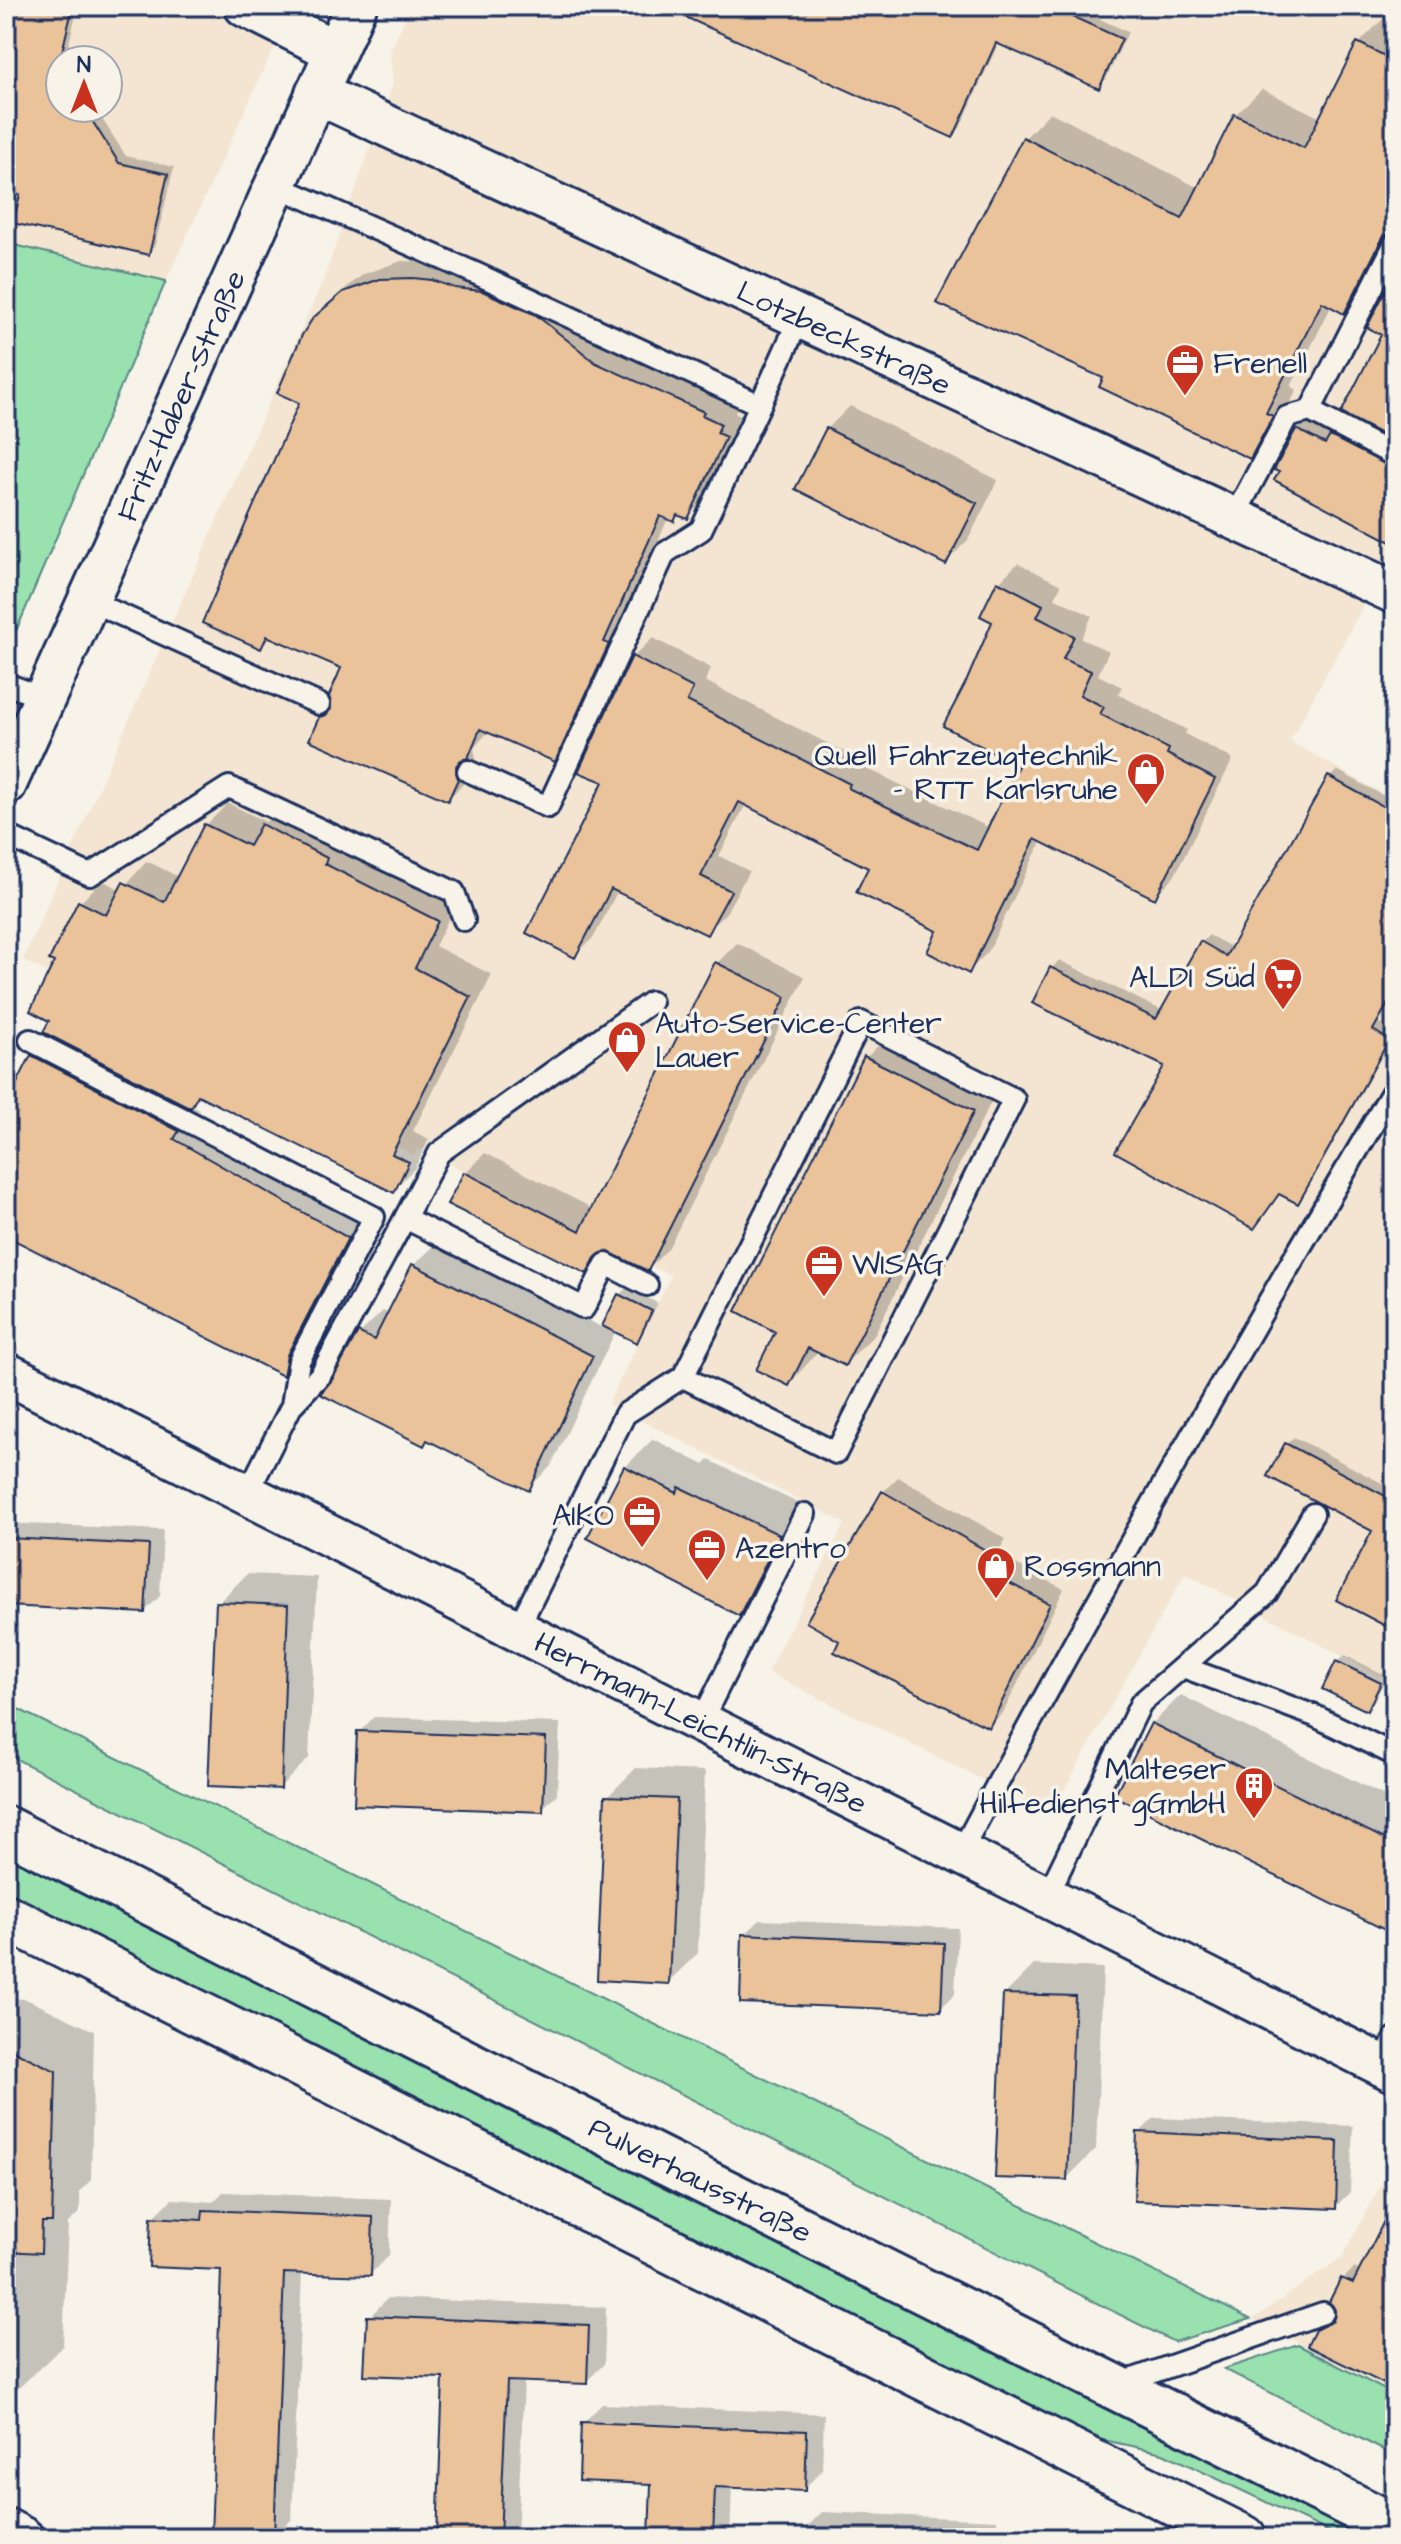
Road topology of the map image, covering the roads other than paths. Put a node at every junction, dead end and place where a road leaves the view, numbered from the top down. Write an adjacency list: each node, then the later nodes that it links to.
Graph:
1 (356, 6): 3 (street, Fritz-Haber-Straße)
2 (252, 7): 3 (street)
3 (335, 51): 4 (street, Fritz-Haber-Straße)
4 (316, 93): 5 (street, Fritz-Haber-Straße); 7 (street, Lotzbeckstraße)
5 (275, 185): 8 (lane); 13 (street, Fritz-Haber-Straße)
6 (1395, 243): 9 (lane)
7 (800, 317): 8 (lane); 11 (street, Lotzbeckstraße)
8 (760, 405): 17 (lane)
9 (1310, 411): 10 (lane); 11 (lane)
10 (1395, 456)
11 (1234, 517): 12 (street, Lotzbeckstraße)
12 (1388, 594)
13 (88, 600): 15 (street, Fritz-Haber-Straße); 16 (lane)
14 (6, 684): 15 (lane)
15 (44, 698): 18 (street, Fritz-Haber-Straße)
16 (319, 704)
17 (468, 771)
18 (7, 780)
19 (6, 835): 20 (lane)
20 (464, 920)
21 (651, 1002): 24 (lane)
22 (30, 1040): 28 (lane)
23 (1395, 1087): 37 (lane)
24 (405, 1218): 25 (lane); 28 (lane)
25 (647, 1285)
26 (6, 1373): 29 (street, Herrmann-Leichtlin-Straße)
27 (683, 1377): 27 (lane); 32 (lane)
28 (292, 1405): 29 (lane)
29 (247, 1494): 32 (street, Herrmann-Leichtlin-Straße)
30 (805, 1514): 34 (lane)
31 (1313, 1514): 33 (lane)
32 (517, 1630): 34 (street, Herrmann-Leichtlin-Straße)
33 (1183, 1667): 35 (lane); 38 (lane)
34 (701, 1722): 37 (street, Herrmann-Leichtlin-Straße)
35 (1395, 1755)
36 (6, 1829): 42 (main road, Pulverhausstraße)
37 (961, 1852): 38 (street, Herrmann-Leichtlin-Straße)
38 (1047, 1896): 40 (street, Herrmann-Leichtlin-Straße)
39 (6, 1917): 46 (main road)
40 (1391, 2059)
41 (1323, 2313): 42 (lane)
42 (1114, 2386): 43 (main road, Pulverhausstraße)
43 (1395, 2527)
44 (6, 2529): 45 (street)
45 (23, 2538)
46 (1244, 2538)

